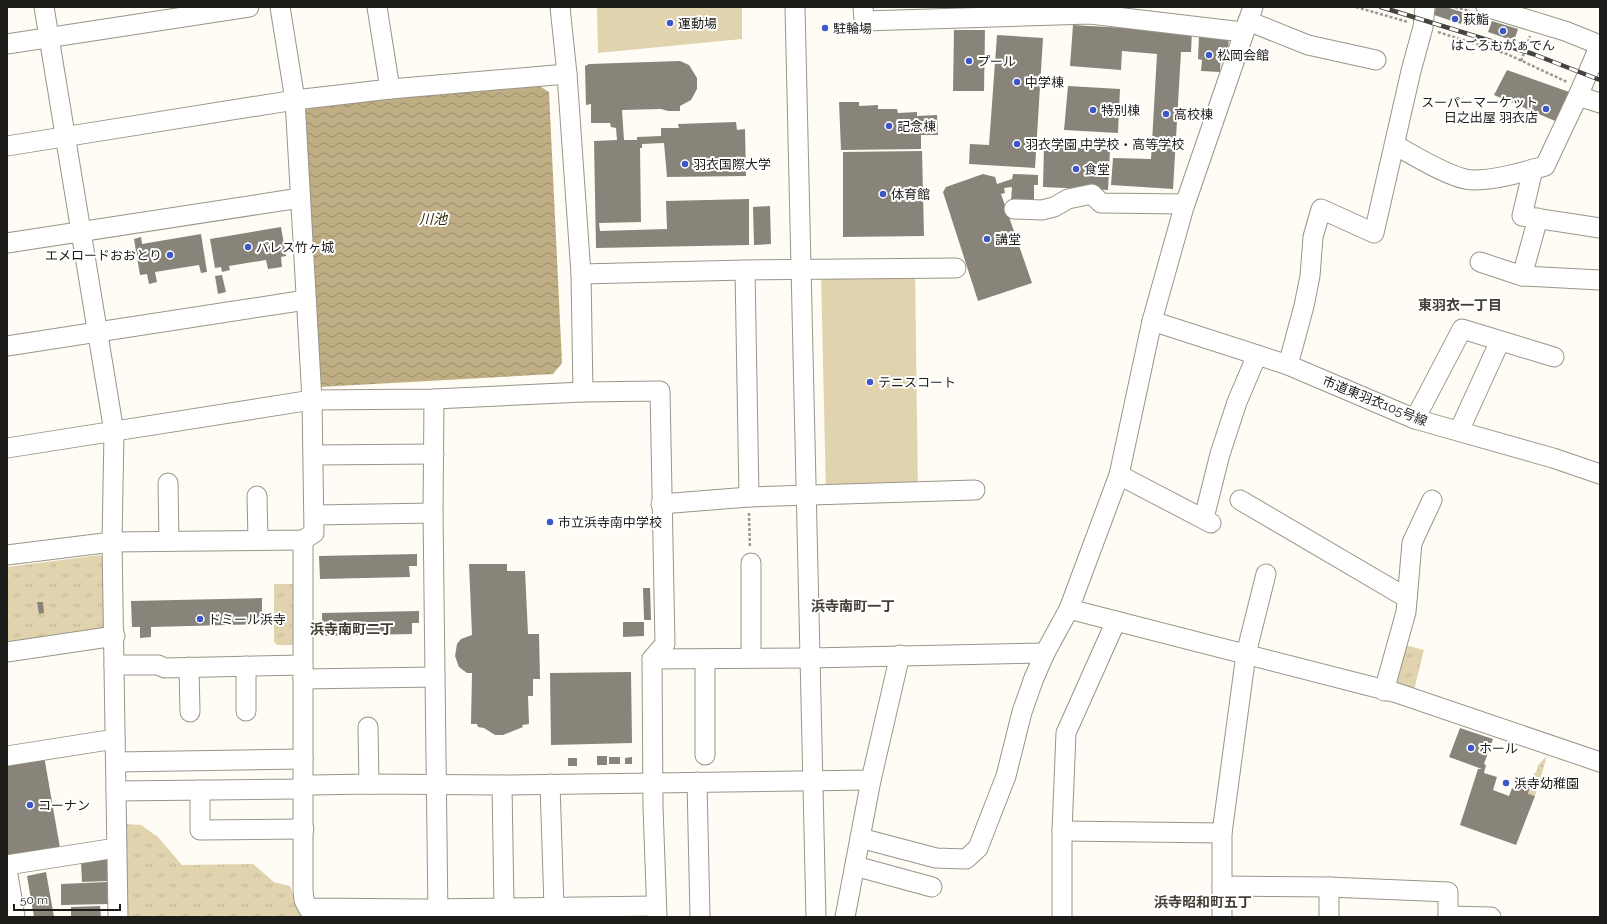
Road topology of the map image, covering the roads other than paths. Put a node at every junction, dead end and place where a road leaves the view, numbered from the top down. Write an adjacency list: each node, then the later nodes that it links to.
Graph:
1 (44, 7): 12 (street)
2 (249, 7): 12 (street)
3 (280, 7): 19 (street)
4 (377, 7): 17 (street)
5 (560, 7): 16 (street)
6 (795, 7): 34 (street)
7 (863, 7): 10 (street)
8 (1425, 7): 22 (street)
9 (1486, 7): 14 (street)
10 (921, 13): 11 (street)
11 (1248, 20): 15 (street); 26 (street)
12 (49, 38): 13 (street); 21 (street)
13 (7, 44)
14 (1600, 45): 18 (street)
15 (1376, 60)
16 (567, 74): 17 (street); 36 (street)
17 (390, 90): 19 (street)
18 (1578, 96): 20 (street); 24 (street)
19 (295, 100): 21 (street); 25 (street)
20 (1600, 103)
21 (65, 137): 23 (street); 30 (street)
22 (1395, 145): 24 (street); 46 (street)
23 (7, 146)
24 (1534, 169): 28 (street)
25 (300, 198): 30 (street); 39 (street)
26 (1185, 204): 27 (street); 40 (street)
27 (1014, 209)
28 (1538, 218): 29 (street); 37 (street)
29 (1600, 228)
30 (80, 232): 31 (street); 41 (street)
31 (7, 243)
32 (1480, 262): 37 (street)
33 (956, 268): 34 (street)
34 (802, 269): 35 (street); 61 (street)
35 (744, 270): 36 (street); 62 (street)
36 (581, 274): 47 (street)
37 (1522, 276): 38 (street)
38 (1600, 280)
39 (306, 300): 41 (street); 49 (street)
40 (1152, 321): 44 (street, 市道東羽衣105号線); 57 (street)
41 (97, 333): 43 (street); 52 (street)
42 (1500, 341): 45 (street); 50 (street); 51 (street)
43 (7, 346)
44 (1258, 355): 46 (street, 市道東羽衣105号線); 57 (street)
45 (1554, 357)
46 (1288, 365): 50 (street, 市道東羽衣105号線)
47 (583, 392): 48 (street); 65 (street)
48 (434, 399): 49 (street); 54 (street)
49 (312, 400): 52 (street); 55 (street)
50 (1415, 419): 51 (street, 市道東羽衣105号線)
51 (1459, 430): 56 (street, 市道東羽衣105号線)
52 (114, 432): 53 (street); 71 (street)
53 (7, 448)
54 (434, 454): 55 (street); 66 (street)
55 (314, 455): 67 (street)
56 (1600, 474)
57 (1119, 475): 76 (street)
58 (168, 483): 70 (street)
59 (974, 490): 61 (street)
60 (257, 496): 68 (street)
61 (806, 496): 62 (street); 84 (street)
62 (749, 497): 65 (street)
63 (1240, 500): 75 (street)
64 (1432, 500): 75 (street)
65 (661, 504): 85 (street)
66 (433, 513): 67 (street); 91 (street)
67 (315, 514): 69 (street)
68 (258, 540): 69 (street); 70 (street)
69 (303, 540): 90 (street)
70 (169, 541): 71 (street)
71 (112, 542): 72 (street); 78 (street)
72 (7, 555)
73 (751, 563): 83 (street)
74 (1266, 574): 81 (street)
75 (1407, 598): 92 (street)
76 (1069, 609): 77 (street); 80 (street)
77 (1116, 621): 81 (street); 114 (street)
78 (114, 636): 79 (street); 87 (street)
79 (7, 652)
80 (1045, 653): 82 (street); 116 (street)
81 (1246, 654): 92 (street); 115 (street)
82 (900, 655): 84 (street); 103 (street)
83 (751, 658): 84 (street); 86 (street)
84 (809, 658): 102 (street)
85 (652, 659): 86 (street); 104 (street)
86 (705, 659): 97 (street)
87 (114, 665): 89 (street); 96 (street)
88 (246, 666): 89 (street); 90 (street); 93 (street)
89 (189, 667): 94 (street)
90 (303, 672): 91 (street); 99 (street)
91 (435, 677): 108 (street)
92 (1384, 691): 101 (street)
93 (246, 711)
94 (190, 712)
95 (368, 727): 106 (street)
96 (115, 739): 98 (street); 100 (street)
97 (705, 755)
98 (7, 756)
99 (303, 759): 100 (street); 110 (street)
100 (116, 762): 112 (street)
101 (1600, 762)
102 (812, 780): 103 (street); 105 (street); 133 (street)
103 (871, 780): 116 (street)
104 (654, 782): 105 (street); 107 (street); 127 (street)
105 (697, 782): 132 (street)
106 (369, 784): 108 (street); 110 (street)
107 (550, 784): 109 (street); 125 (street)
108 (436, 785): 109 (street); 128 (street)
109 (502, 785): 124 (street)
110 (303, 786): 111 (street); 113 (street)
111 (200, 790): 112 (street); 113 (street)
112 (116, 791): 117 (street)
113 (304, 829): 128 (street)
114 (1062, 831): 115 (street); 135 (street)
115 (1222, 833): 122 (street)
116 (860, 838): 119 (street)
117 (116, 848): 118 (street); 131 (street)
118 (7, 865)
119 (855, 866): 121 (street); 134 (street)
120 (7, 868): 130 (street)
121 (932, 886)
122 (1222, 886): 123 (street); 136 (street)
123 (1329, 887): 129 (street); 137 (street)
124 (504, 908): 125 (street); 128 (street)
125 (548, 910): 126 (street)
126 (597, 912): 127 (street)
127 (656, 912)
128 (438, 913)
129 (1448, 916): 138 (street)
130 (15, 917)
131 (118, 917)
132 (700, 917)
133 (816, 917)
134 (845, 917)
135 (1062, 917)
136 (1222, 917)
137 (1329, 917)
138 (1491, 917)

